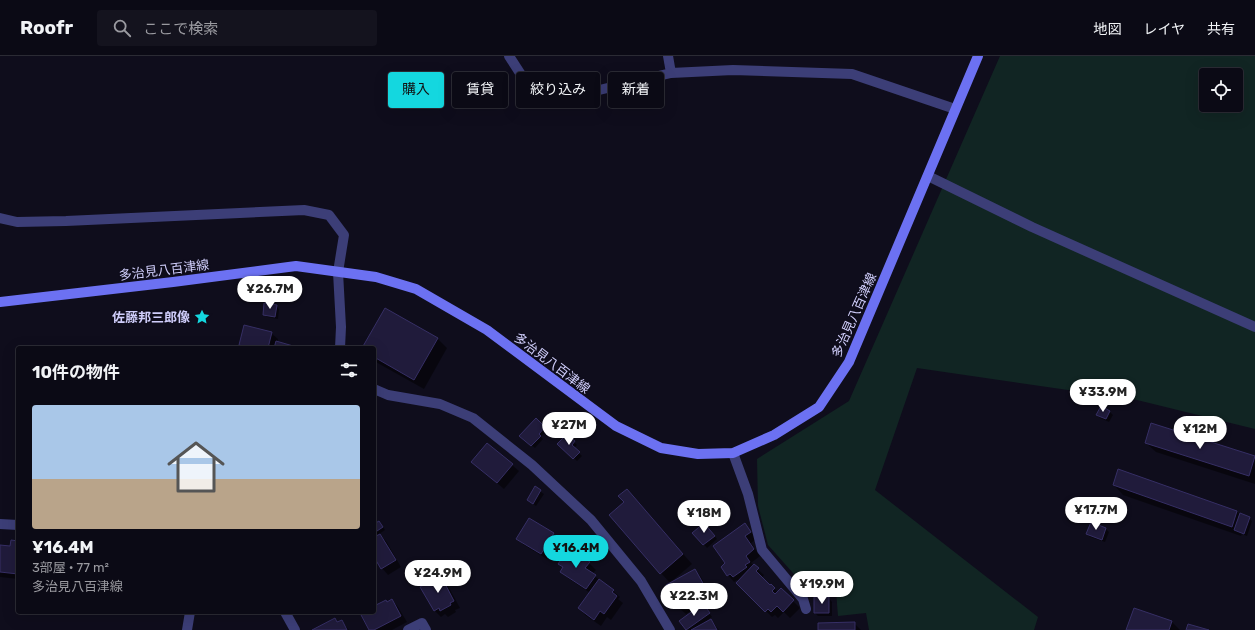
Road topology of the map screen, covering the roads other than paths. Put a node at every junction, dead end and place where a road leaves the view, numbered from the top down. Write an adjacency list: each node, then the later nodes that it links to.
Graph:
1 (510, 56): 4 (street)
2 (668, 56): 4 (street)
3 (978, 56): 5 (main road, 多治見八百津線)
4 (671, 73): 5 (street)
5 (955, 109): 6 (main road, 多治見八百津線)
6 (928, 176): 10 (street); 13 (main road, 多治見八百津線)
7 (0, 218): 8 (street)
8 (338, 272): 9 (main road, 多治見八百津線); 11 (street); 13 (main road, 多治見八百津線)
9 (0, 302)
10 (1255, 328)
11 (340, 346)
12 (376, 390): 23 (street)
13 (733, 453): 16 (street)
14 (0, 524): 15 (street)
15 (16, 525)
16 (806, 609)
17 (190, 614): 19 (street)
18 (285, 614): 20 (street)
19 (187, 630)
20 (295, 630)
21 (408, 630): 22 (street)
22 (426, 630)
23 (670, 630)

